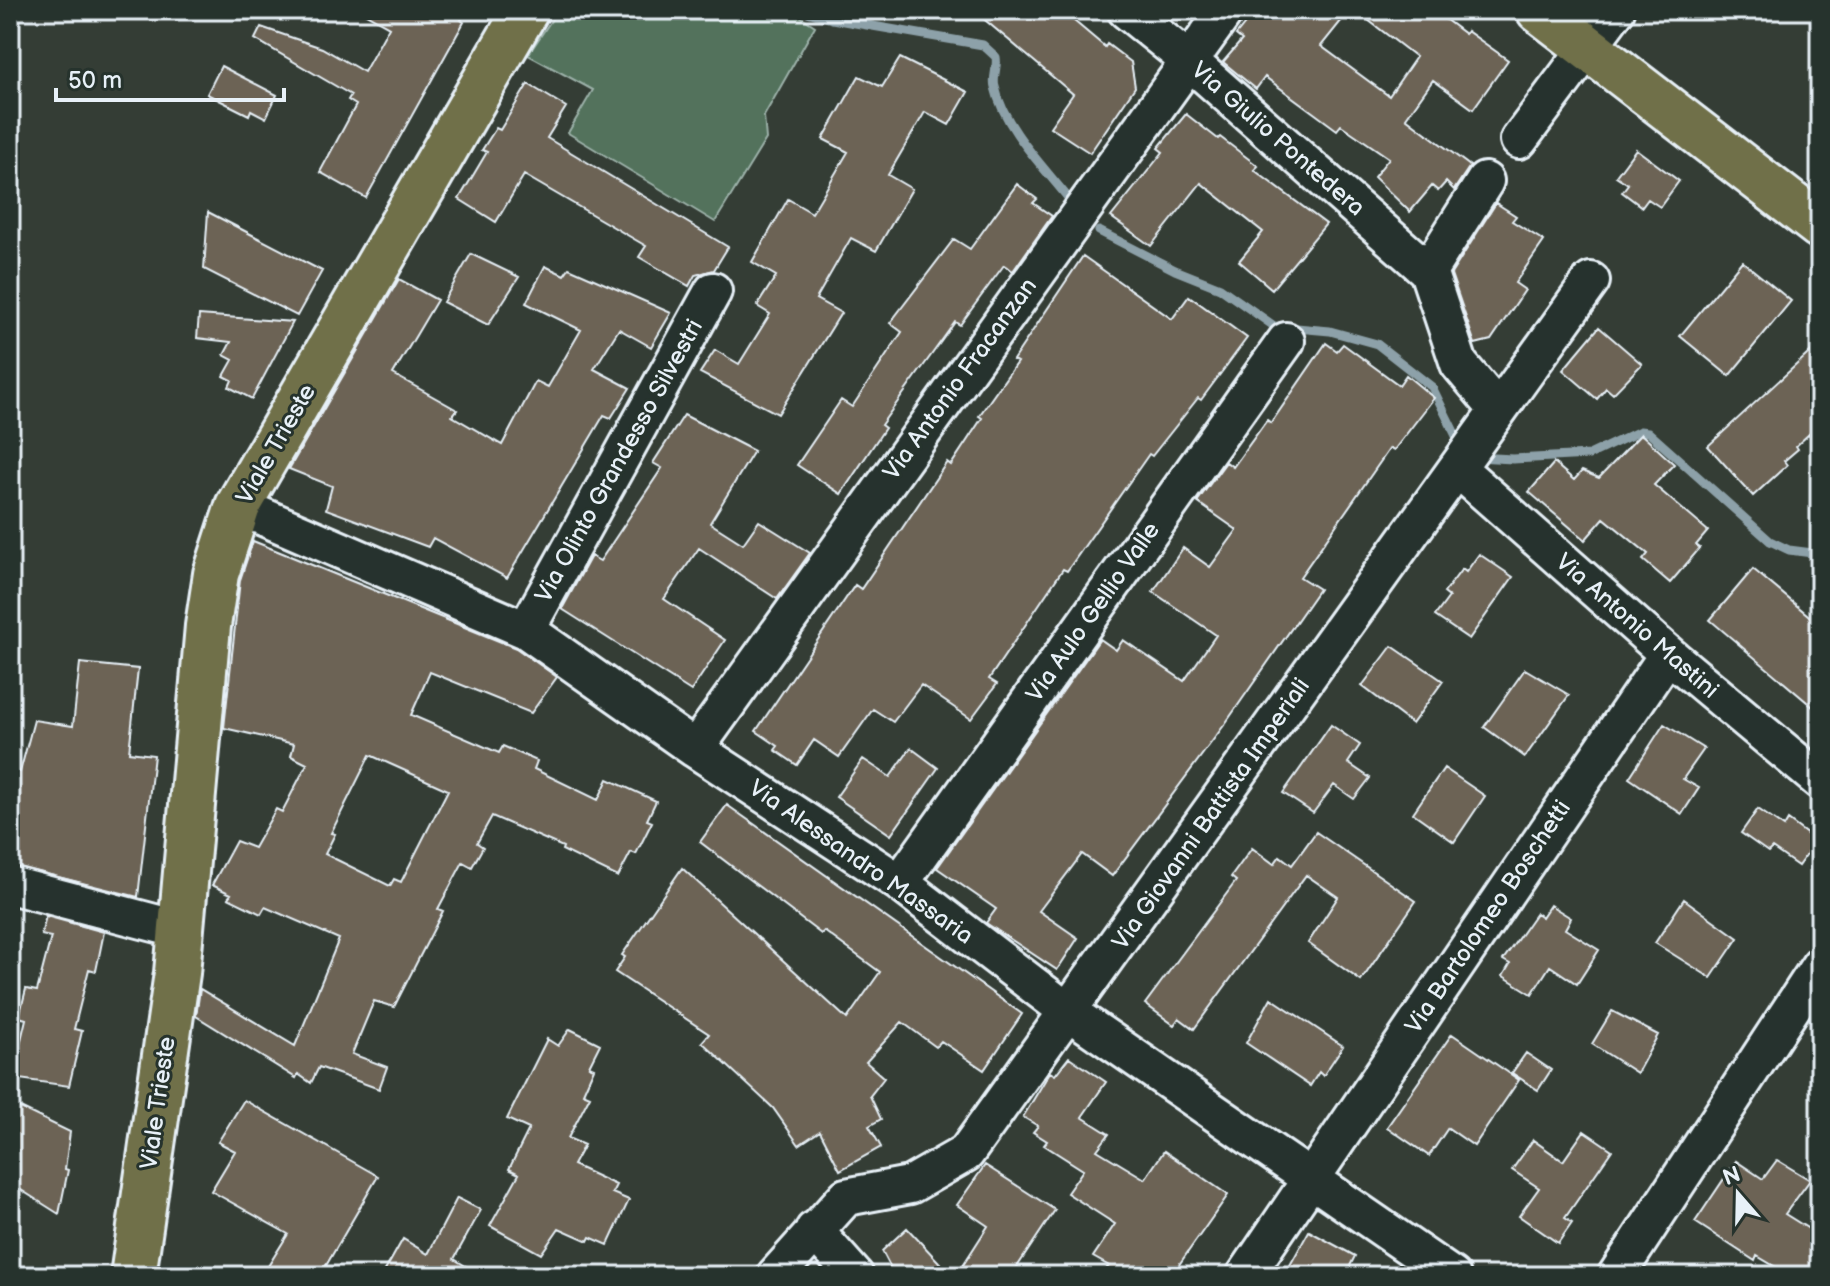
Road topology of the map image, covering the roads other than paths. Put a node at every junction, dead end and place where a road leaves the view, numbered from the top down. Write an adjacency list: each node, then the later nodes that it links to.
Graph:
1 (526, 10): 17 (main road, Viale Trieste)
2 (1126, 10): 7 (street, Via Giulio Pontedera)
3 (1226, 10): 7 (street, Via Antonio Fracanzan)
4 (1539, 10): 6 (main road)
5 (1616, 10): 6 (street)
6 (1589, 48): 8 (street); 10 (main road)
7 (1188, 60): 11 (street, Via Giulio Pontedera); 20 (street, Via Antonio Fracanzan)
8 (1519, 140)
9 (1485, 181): 11 (street)
10 (1816, 224)
11 (1428, 271): 15 (street)
12 (1591, 281): 15 (street, Via Giovanni Battista Imperiali)
13 (713, 291): 18 (street, Via Olinto Grandesso Silvestri)
14 (1286, 341): 22 (street, Via Aulo Gellio Valle)
15 (1498, 410): 16 (street, Via Giovanni Battista Imperiali)
16 (1457, 468): 19 (street, Via Antonio Mastini); 26 (street, Via Giovanni Battista Imperiali)
17 (238, 506): 18 (street, Via Alessandro Massaria); 24 (main road, Viale Trieste)
18 (526, 630): 20 (street, Via Alessandro Massaria)
19 (1668, 654): 21 (street, Via Antonio Mastini); 27 (street, Via Bartolomeo Boschetti)
20 (695, 749): 22 (street, Via Alessandro Massaria)
21 (1820, 781)
22 (900, 883): 26 (street, Via Alessandro Massaria)
23 (10, 885): 24 (street)
24 (181, 930): 29 (main road, Viale Trieste)
25 (1820, 965): 34 (street)
26 (1070, 1013): 27 (street, Via Alessandro Massaria); 28 (street, Via Giovanni Battista Imperiali)
27 (1311, 1181): 32 (street, Via Bartolomeo Boschetti); 33 (street, Via Alessandro Massaria)
28 (814, 1230): 30 (street, Via Giovanni Battista Imperiali); 31 (street)
29 (133, 1276)
30 (775, 1276)
31 (855, 1276)
32 (1245, 1276)
33 (1452, 1276)
34 (1616, 1276)

